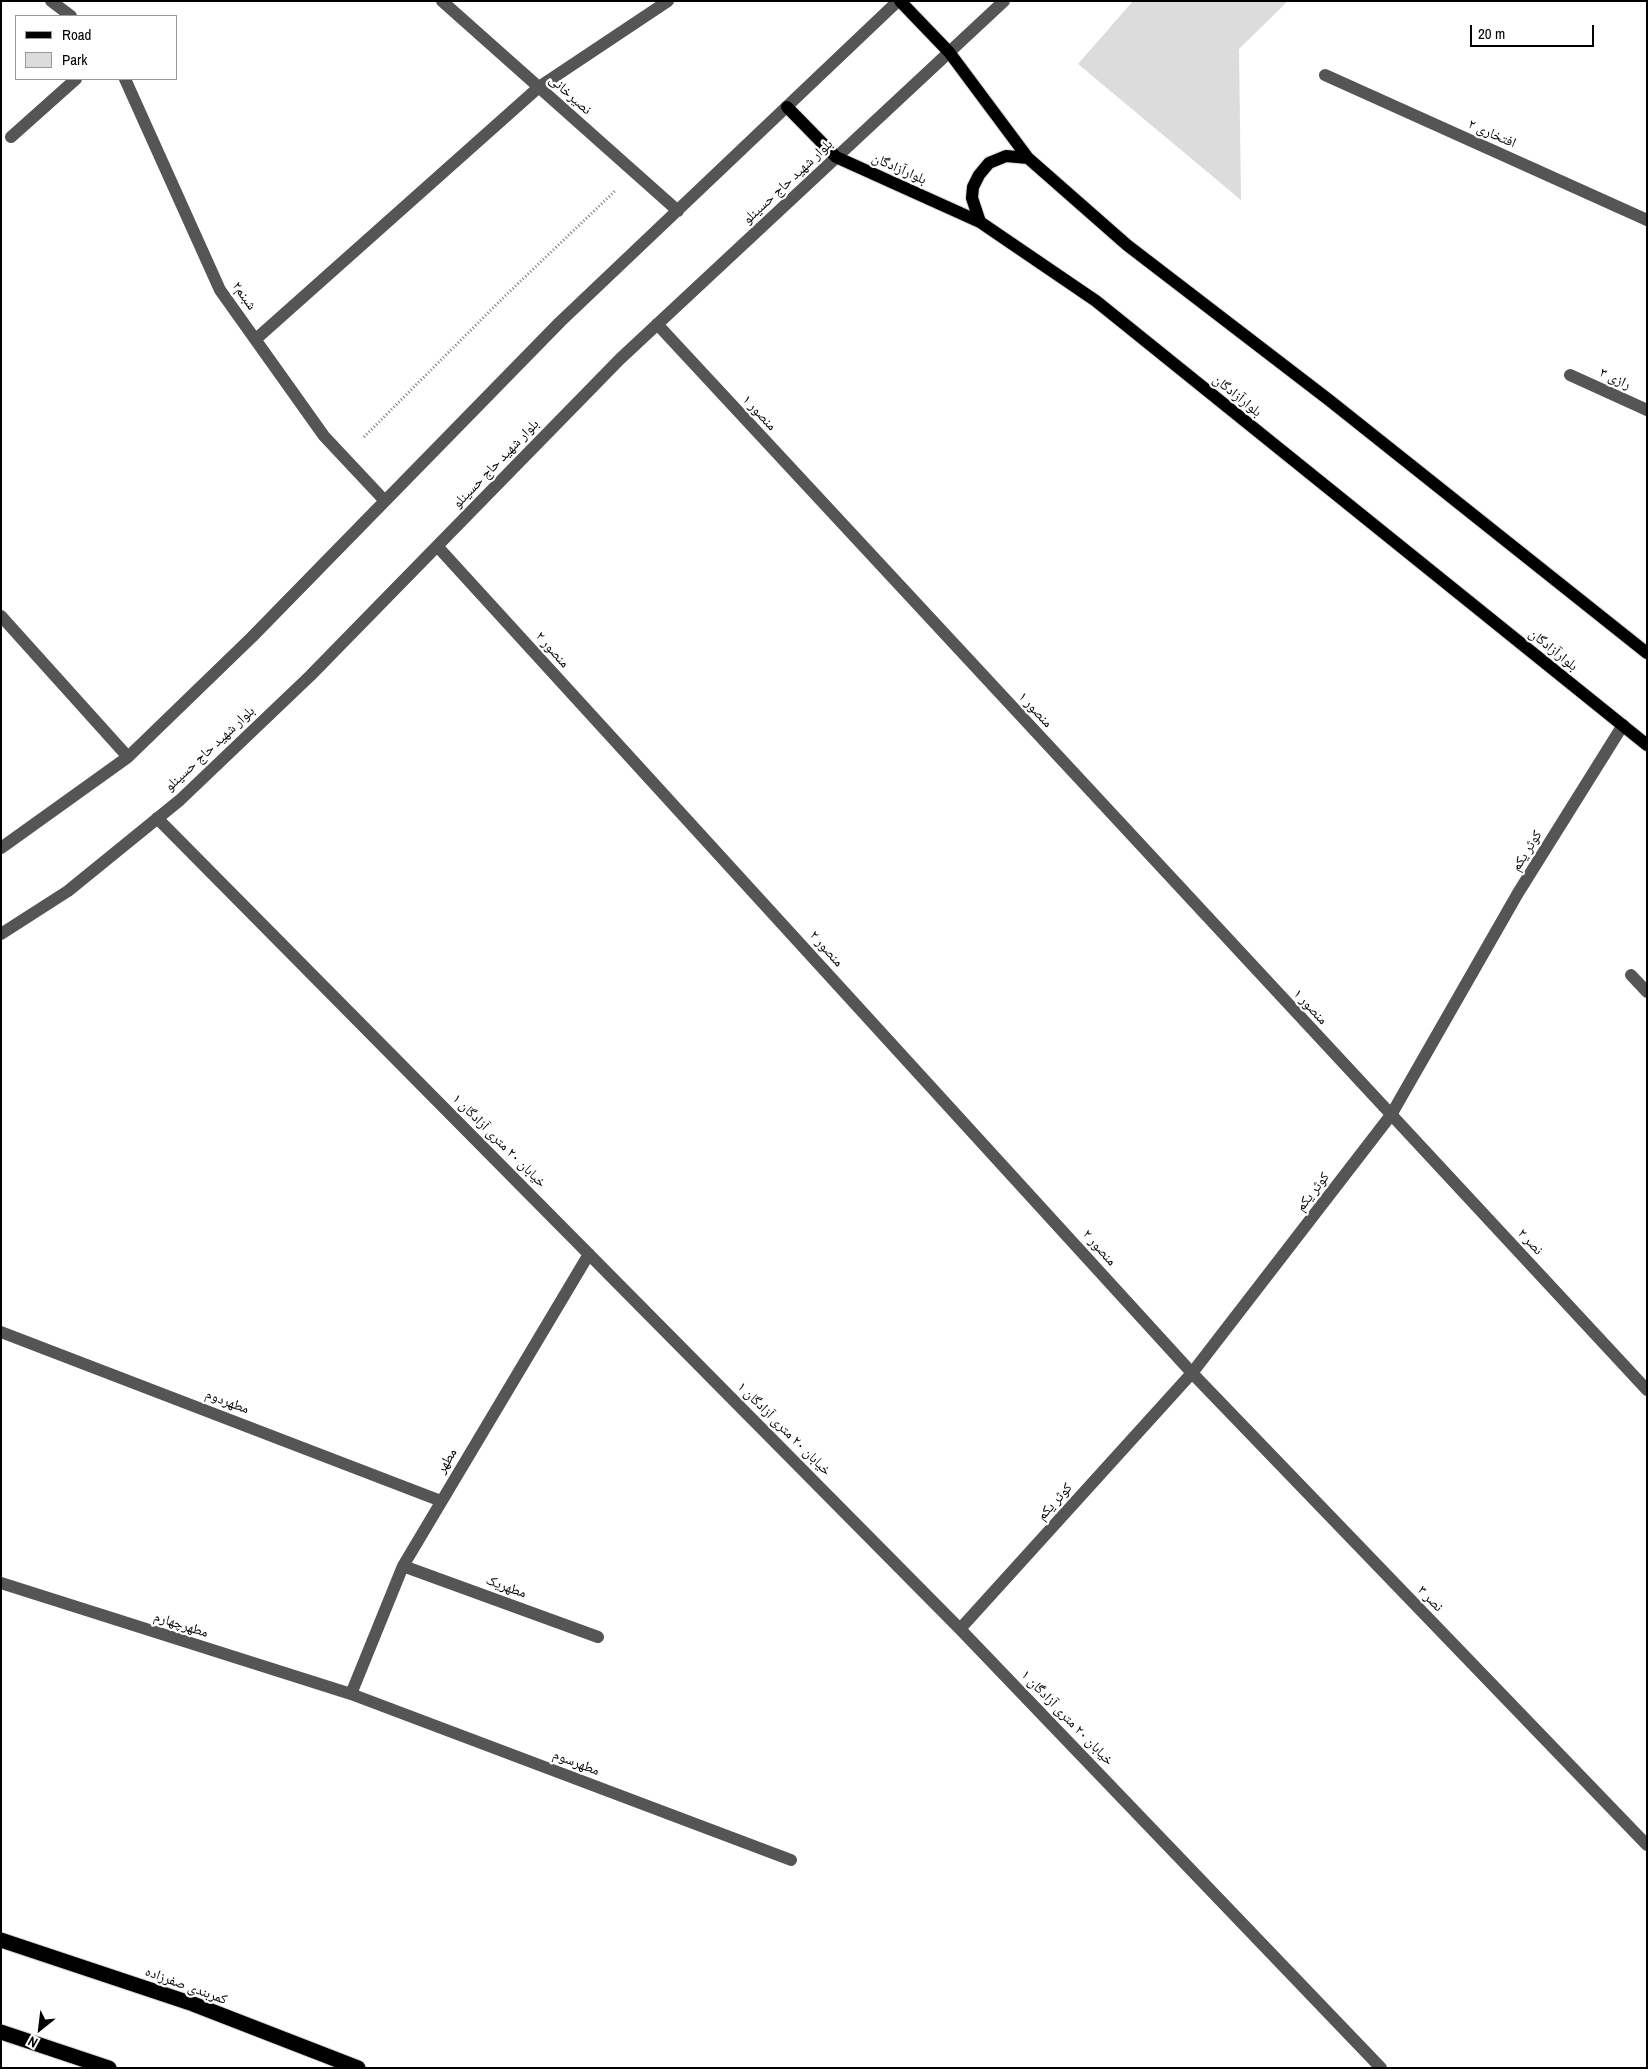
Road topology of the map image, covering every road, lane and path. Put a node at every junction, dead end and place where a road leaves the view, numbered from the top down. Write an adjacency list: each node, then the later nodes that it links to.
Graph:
1 (51, 1): 6 (street)
2 (442, 1): 11 (street, نصیرخانی)
3 (668, 1): 11 (street)
4 (899, 1): 7 (main road); 12 (street)
5 (1004, 1): 7 (street, بلوار شهید حاج حسینلو)
6 (70, 15)
7 (949, 52): 14 (street, بلوار شهید حاج حسینلو); 15 (main road)
8 (1325, 75): 18 (street, افتخاری ۲)
9 (75, 80): 13 (street)
10 (126, 80): 21 (street, شبنم۲)
11 (538, 87): 16 (street, نصیرخانی); 21 (street)
12 (787, 107): 14 (main road, بلوارآزادگان); 17 (street)
13 (11, 137)
14 (836, 157): 19 (main road, بلوارآزادگان); 20 (street, بلوار شهید حاج حسینلو)
15 (1028, 158): 19 (main road); 28 (main road)
16 (635, 173): 17 (street, نصیرخانی); 24 (path)
17 (678, 210): 25 (street)
18 (1647, 220)
19 (980, 222): 29 (main road, بلوارآزادگان)
20 (657, 324): 26 (street, بلوار شهید حاج حسینلو); 37 (street, منصور ۱)
21 (256, 340): 24 (street, شبنم۲)
22 (1570, 375): 23 (street, رازی ۳)
23 (1647, 410)
24 (344, 457): 25 (street, شبنم۲)
25 (385, 501): 31 (street)
26 (437, 546): 32 (street, بلوار شهید حاج حسینلو); 40 (street, منصور ۲)
27 (1, 616): 31 (street)
28 (1647, 653)
29 (1622, 725): 30 (main road, بلوارآزادگان); 37 (street, کوثر یکم)
30 (1647, 745)
31 (128, 756): 33 (street)
32 (157, 818): 34 (street, بلوار شهید حاج حسینلو); 38 (street, ۱ خیابان ۲۰ متری آزادگان)
33 (3, 843)
34 (1, 934)
35 (1630, 975): 36 (street)
36 (1647, 992)
37 (1391, 1116): 40 (street, کوثر یکم); 41 (street, نصر ۲)
38 (589, 1254): 42 (street, مطهر); 45 (street, ۱ خیابان ۲۰ متری آزادگان)
39 (1, 1332): 42 (street, مطهردوم)
40 (1192, 1373): 45 (street, کوثر یکم); 48 (street, نصر ۳)
41 (1647, 1390)
42 (441, 1501): 43 (street, مطهر)
43 (403, 1566): 46 (street, مطهریک); 47 (street, مطهر)
44 (1, 1583): 47 (street, مطهرچهارم)
45 (960, 1629): 54 (street, ۱ خیابان ۲۰ متری آزادگان)
46 (598, 1637)
47 (351, 1694): 49 (street, مطهرسوم)
48 (1647, 1845)
49 (791, 1860)
50 (1, 1940): 53 (highway, کمربندی صفرزاده)
51 (1, 2032): 52 (highway)
52 (109, 2068)
53 (358, 2068)
54 (1382, 2068)

